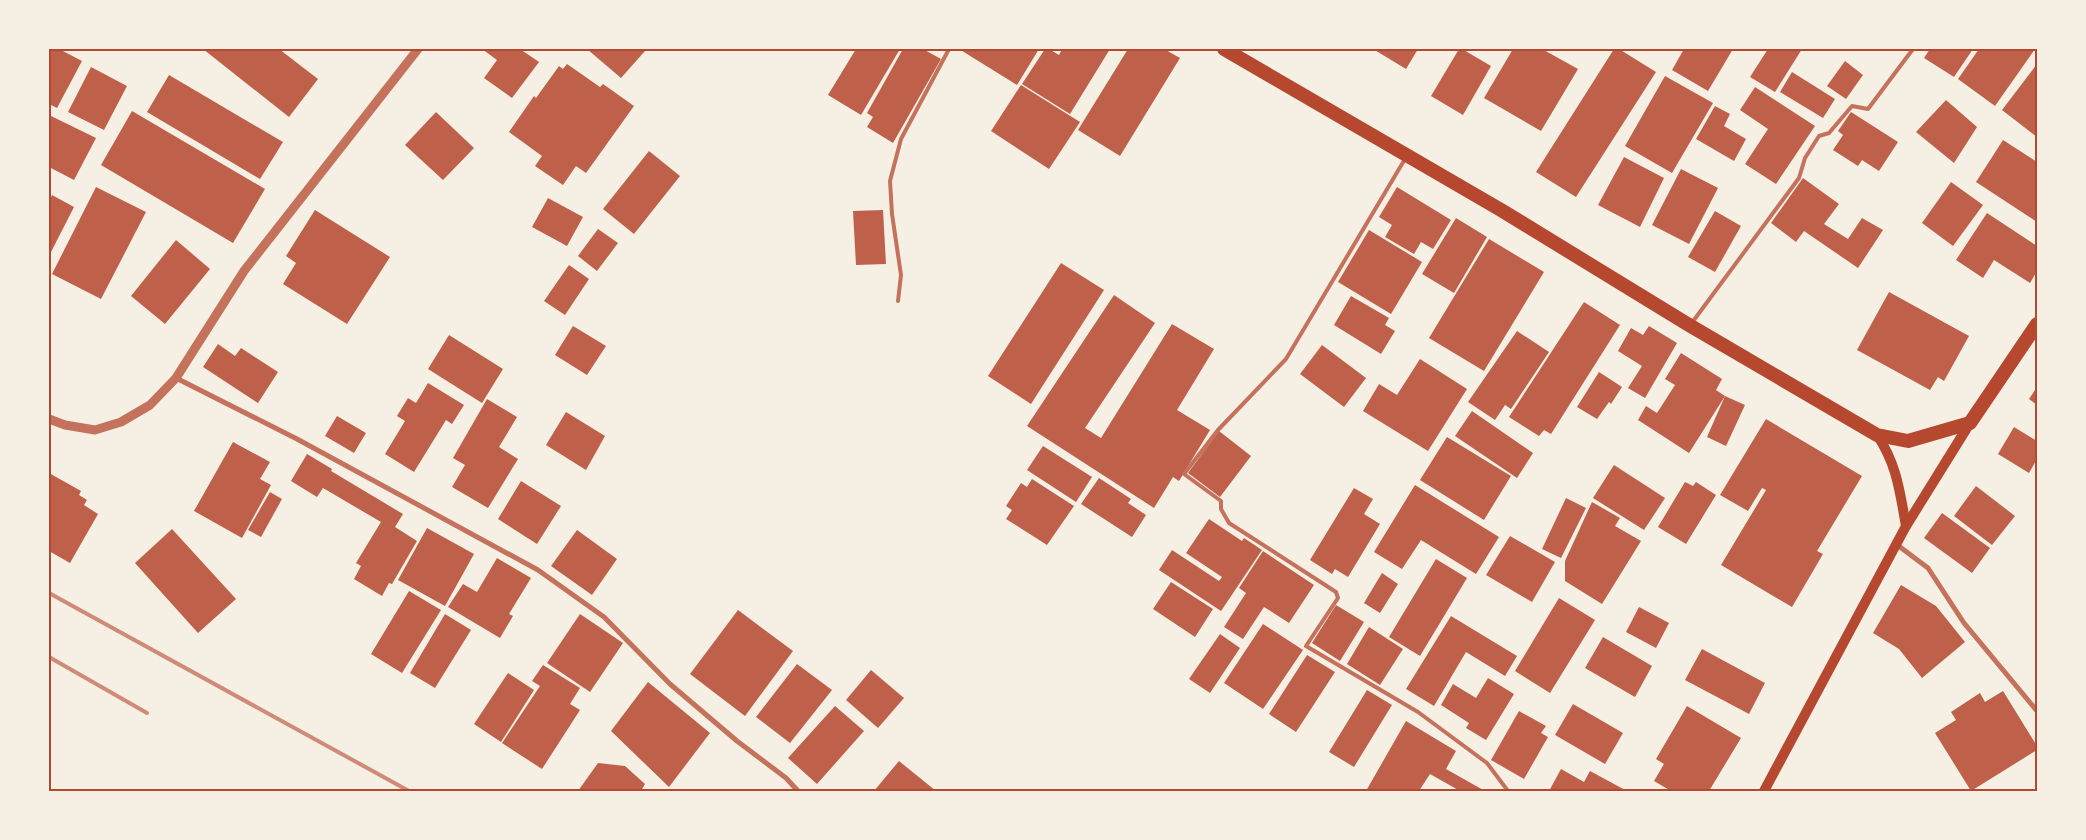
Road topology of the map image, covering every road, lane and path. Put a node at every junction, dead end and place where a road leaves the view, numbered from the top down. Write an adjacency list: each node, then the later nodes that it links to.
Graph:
1 (418, 49): 9 (street)
2 (949, 49): 6 (lane)
3 (1224, 49): 5 (highway)
4 (1913, 49): 8 (lane)
5 (1407, 156): 8 (highway); 17 (lane)
6 (898, 301)
7 (2037, 324): 11 (highway)
8 (1689, 325): 12 (highway)
9 (176, 378): 10 (street); 16 (street)
10 (49, 419)
11 (1970, 423): 12 (highway); 13 (main road)
12 (1877, 436): 13 (main road)
13 (1906, 526): 14 (main road)
14 (1896, 544): 15 (street); 18 (main road)
15 (2037, 711)
16 (798, 791)
17 (1508, 791)
18 (1764, 791)

